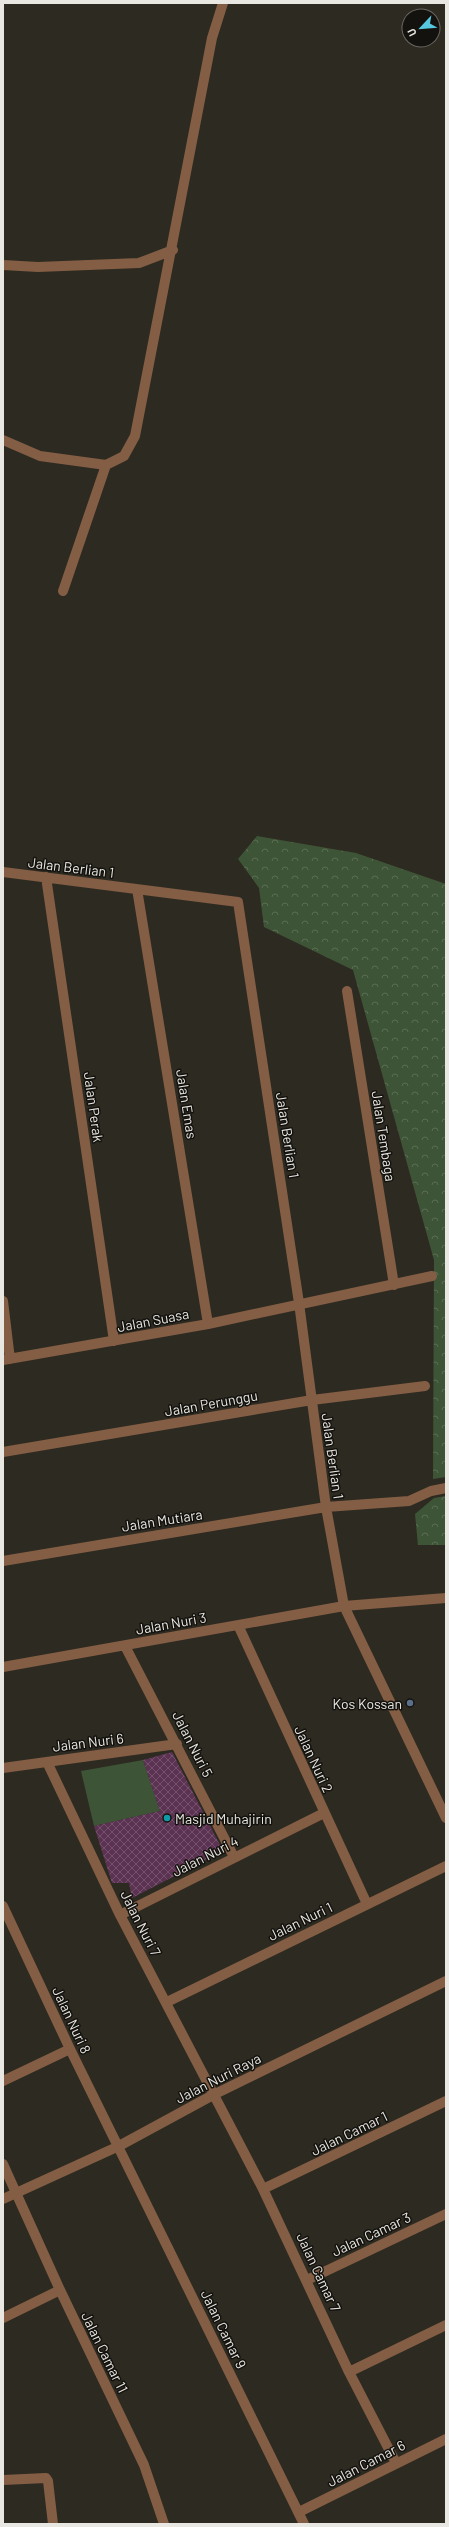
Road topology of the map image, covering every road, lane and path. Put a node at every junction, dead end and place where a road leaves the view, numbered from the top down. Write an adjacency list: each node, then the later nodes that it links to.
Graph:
1 (223, 3): 2 (street)
2 (173, 250): 3 (street); 5 (street)
3 (3, 266)
4 (3, 440): 5 (street)
5 (106, 465): 6 (street)
6 (63, 591)
7 (3, 872): 8 (street, Jalan Berlian 1)
8 (46, 877): 9 (street, Jalan Berlian 1); 16 (street, Jalan Perak)
9 (137, 889): 14 (street, Jalan Berlian 1); 15 (street, Jalan Emas)
10 (347, 992): 12 (street, Jalan Tembaga)
11 (432, 1276): 12 (street)
12 (394, 1284): 14 (street)
13 (3, 1301): 17 (street)
14 (299, 1303): 15 (street, Jalan Suasa); 19 (street, Jalan Berlian 1)
15 (208, 1324): 16 (street, Jalan Suasa)
16 (114, 1341): 17 (street, Jalan Suasa)
17 (7, 1360)
18 (425, 1386): 19 (street, Jalan Perunggu)
19 (312, 1400): 20 (street, Jalan Perunggu); 22 (street, Jalan Berlian 1)
20 (3, 1452)
21 (446, 1488): 22 (street, Jalan Mutiara)
22 (326, 1507): 23 (street, Jalan Mutiara); 25 (street, Jalan Berlian 1)
23 (3, 1560)
24 (446, 1598): 25 (street, Jalan Nuri 3)
25 (344, 1606): 26 (street, Jalan Nuri 3); 33 (street, Jalan Berlian 1)
26 (238, 1626): 27 (street, Jalan Nuri 3); 32 (street, Jalan Nuri 2)
27 (125, 1646): 28 (street, Jalan Nuri 3); 29 (street, Jalan Nuri 5)
28 (3, 1667)
29 (177, 1744): 30 (street, Jalan Nuri 6); 34 (street, Jalan Nuri 5)
30 (47, 1762): 31 (street, Jalan Nuri 6); 38 (street, Jalan Nuri 7)
31 (3, 1768)
32 (324, 1813): 34 (street, Jalan Nuri 4); 36 (street, Jalan Nuri 2)
33 (446, 1818)
34 (234, 1857): 38 (street, Jalan Nuri 4)
35 (446, 1866): 36 (street, Jalan Nuri 1)
36 (368, 1904): 40 (street, Jalan Nuri 1)
37 (3, 1906): 41 (street, Jalan Nuri 8)
38 (120, 1915): 40 (street, Jalan Nuri 7)
39 (446, 1981): 43 (street, Jalan Nuri Raya)
40 (167, 2002): 43 (street, Jalan Nuri 7)
41 (70, 2049): 42 (street); 45 (street, Jalan Nuri 8)
42 (3, 2081)
43 (213, 2095): 45 (street, Jalan Nuri Raya); 47 (street, Jalan Camar 7)
44 (446, 2101): 47 (street, Jalan Camar 1)
45 (119, 2146): 48 (street, Jalan Nuri Raya); 59 (street, Jalan Camar 9)
46 (3, 2164): 48 (street, Jalan Camar 11)
47 (263, 2189): 51 (street, Jalan Camar 7)
48 (17, 2193): 49 (street, Jalan Nuri Raya); 52 (street, Jalan Camar 11)
49 (3, 2200)
50 (446, 2214): 51 (street, Jalan Camar 3)
51 (308, 2280): 55 (street, Jalan Camar 7)
52 (60, 2290): 53 (street); 61 (street, Jalan Camar 11)
53 (3, 2318)
54 (446, 2324): 55 (street)
55 (349, 2372): 57 (street, Jalan Camar 7)
56 (446, 2439): 57 (street, Jalan Camar 6)
57 (396, 2463): 59 (street, Jalan Camar 6)
58 (3, 2480): 60 (street)
59 (299, 2512): 62 (street, Jalan Camar 9)
60 (53, 2524)
61 (164, 2524)
62 (304, 2524)

